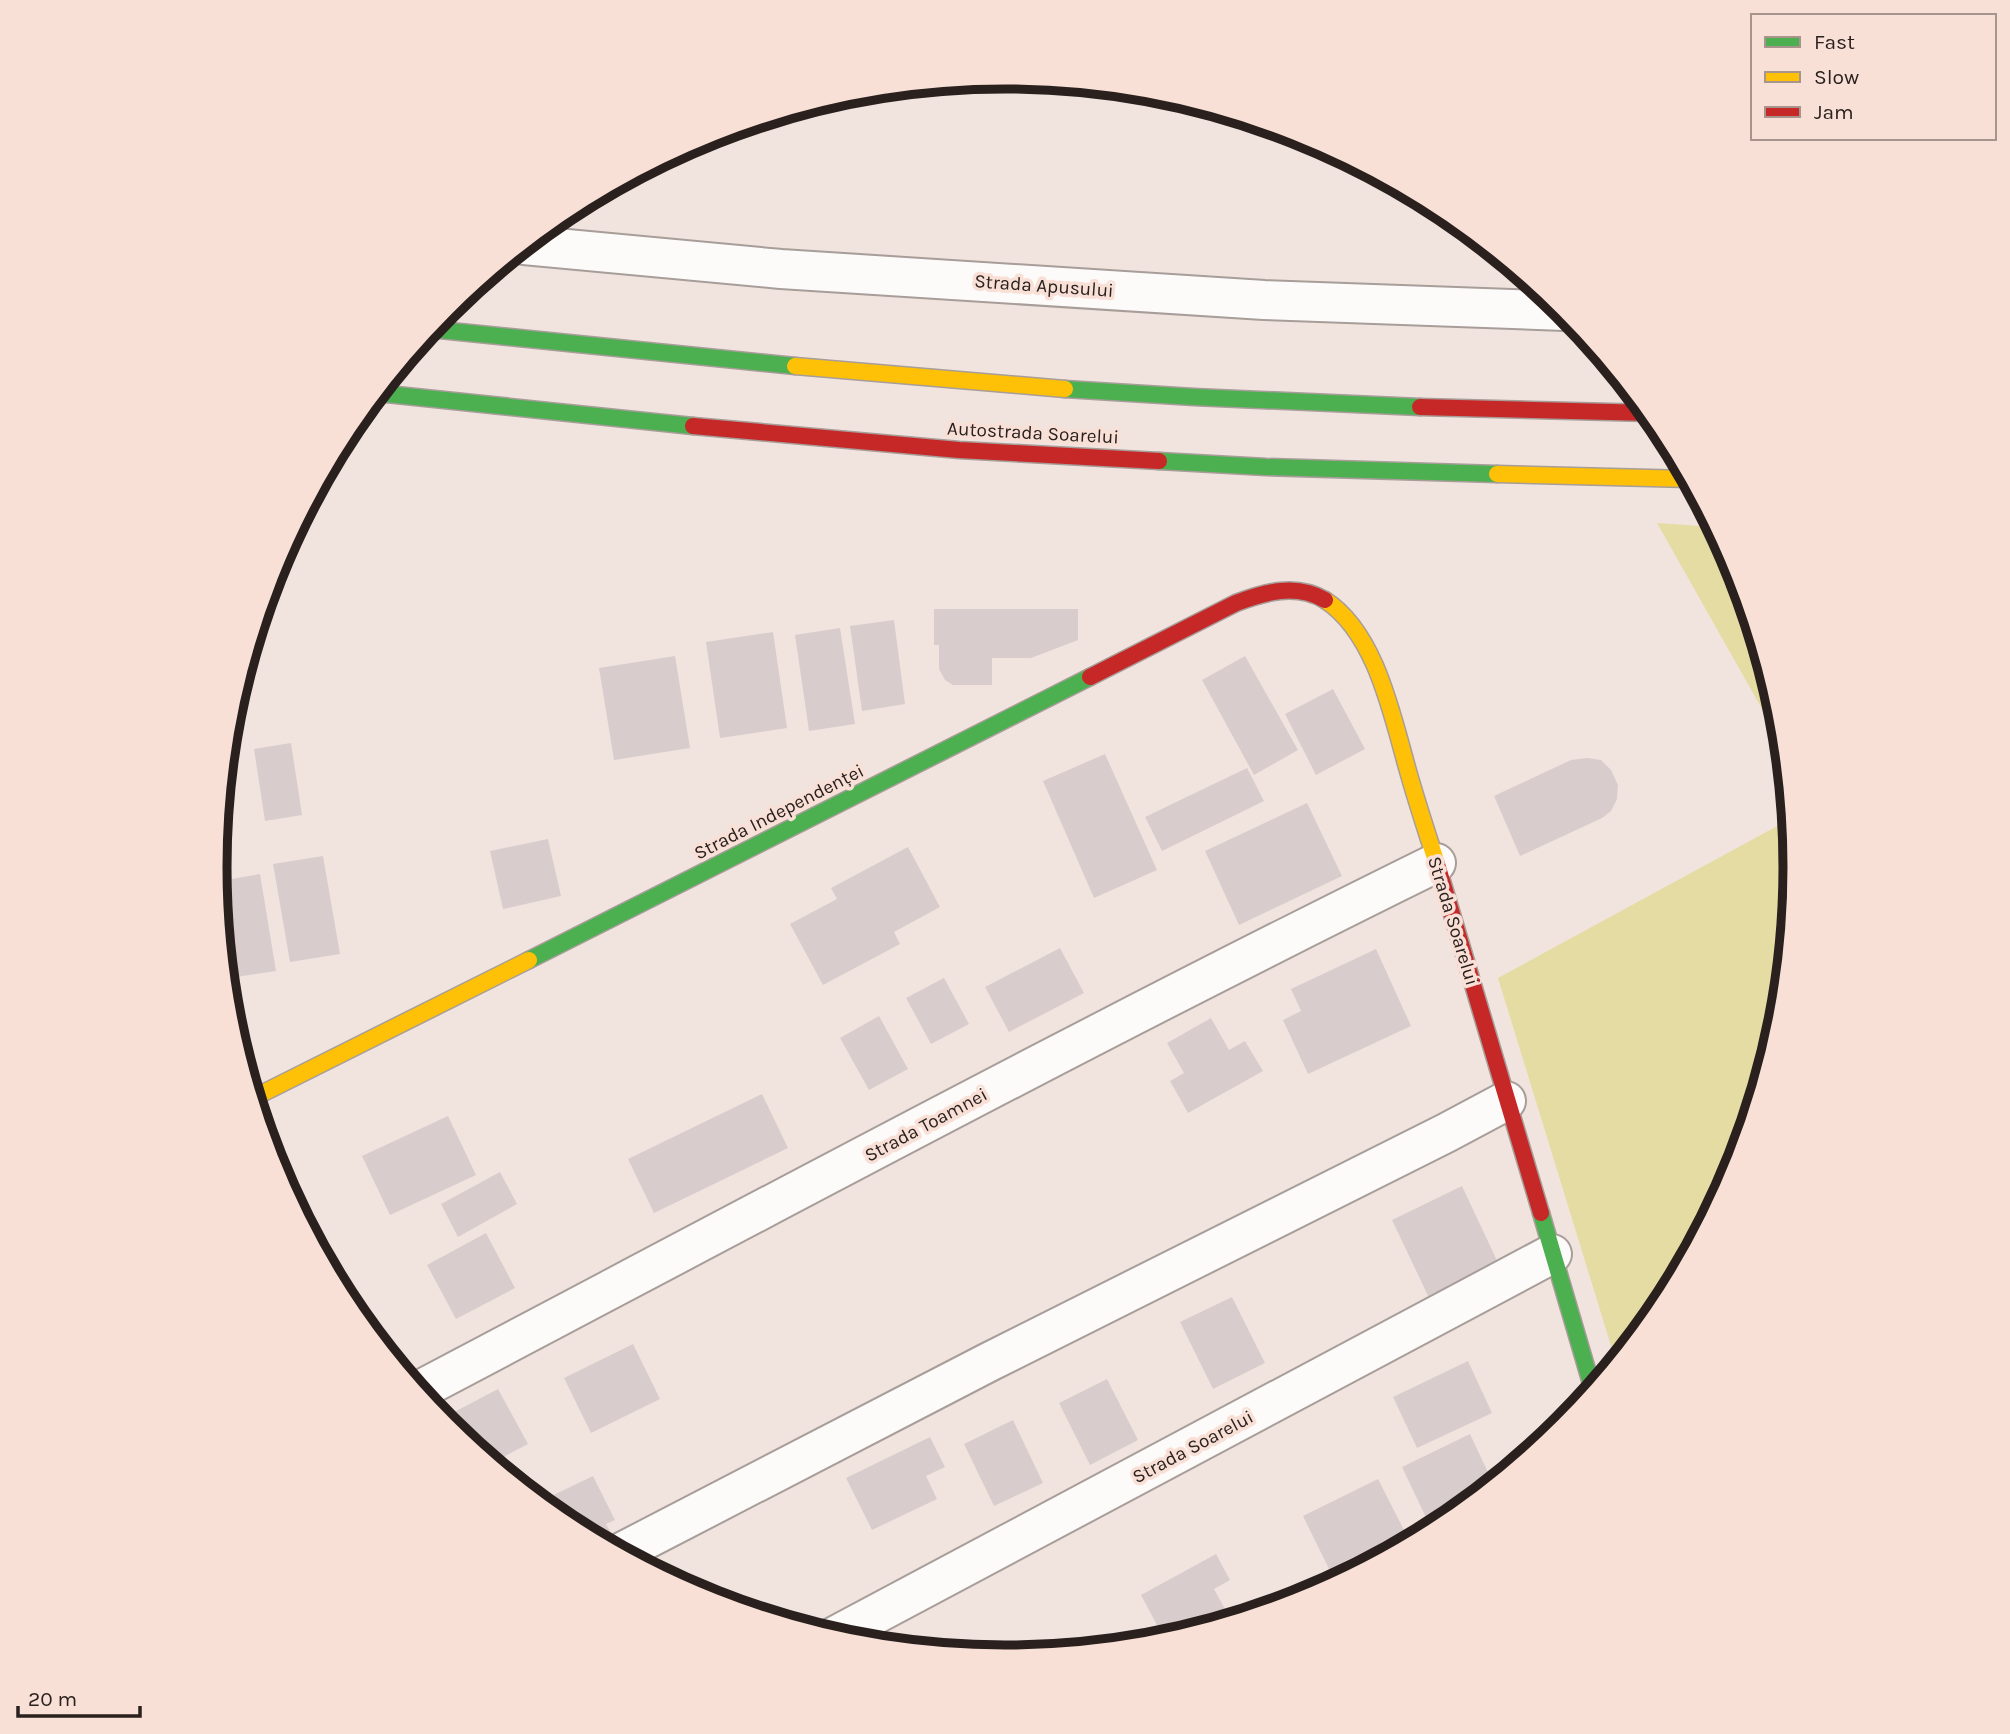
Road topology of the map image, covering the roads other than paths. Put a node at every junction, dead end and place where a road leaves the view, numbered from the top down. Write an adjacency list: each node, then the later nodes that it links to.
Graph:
1 (537, 246): 2 (street, Strada Apusului)
2 (1548, 310)
3 (442, 330): 5 (main road)
4 (388, 394): 6 (main road, Autostrada Soarelui)
5 (1636, 413)
6 (1680, 480)
7 (1328, 600): 8 (main road, Strada Soarelui); 9 (main road, Strada Independenței)
8 (1436, 863): 10 (main road, Strada Soarelui); 13 (street, Strada Toamnei)
9 (262, 1094)
10 (1507, 1101): 11 (main road, Strada Soarelui); 14 (street)
11 (1552, 1254): 12 (main road, Strada Soarelui); 15 (street, Strada Soarelui)
12 (1590, 1380)
13 (426, 1387)
14 (629, 1548)
15 (848, 1629)

